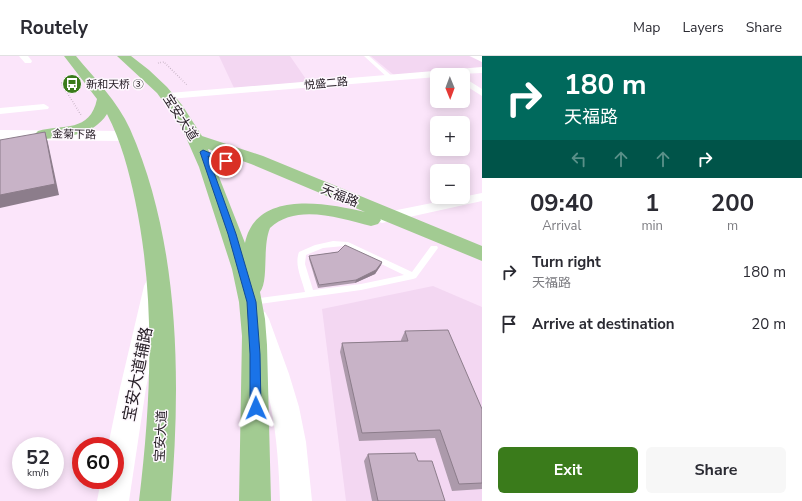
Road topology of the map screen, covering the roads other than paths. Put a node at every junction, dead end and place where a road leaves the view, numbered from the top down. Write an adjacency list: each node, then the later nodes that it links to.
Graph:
1 (70, 56): 13 (main road, 宝安大道)
2 (123, 56): 12 (main road, 宝安大道)
3 (366, 56): 9 (lane)
4 (474, 56): 5 (street)
5 (482, 59)
6 (482, 70): 7 (street, 悦盛二路)
7 (470, 72)
8 (430, 76): 9 (street, 悦盛二路)
9 (391, 78): 12 (street, 悦盛二路)
10 (470, 85): 11 (street)
11 (482, 93)
12 (169, 96): 19 (main road, 宝安大道)
13 (104, 99): 16 (main road); 18 (main road, 宝安大道)
14 (44, 107): 15 (street)
15 (0, 111)
16 (43, 134): 17 (main road, 金菊下路); 18 (main road, 金菊下路)
17 (0, 135)
18 (125, 136): 26 (main road, 宝安大道)
19 (200, 146): 21 (main road, 天福路); 22 (main road, 天福路); 29 (main road, 宝安大道)
20 (482, 197): 21 (street)
21 (393, 216): 22 (street); 24 (main road, 天福路)
22 (371, 220): 23 (main road, 天福路); 29 (main road)
23 (434, 248): 25 (main road, 天福路); 27 (lane)
24 (482, 254)
25 (482, 270)
26 (158, 271): 30 (main road, 宝安大道辅路); 31 (main road, 宝安大道)
27 (413, 276): 28 (lane); 28 (lane)
28 (310, 294): 29 (lane)
29 (251, 302): 32 (main road, 宝安大道); 33 (main road)
30 (113, 501)
31 (154, 501)
32 (255, 501)
33 (296, 501)

